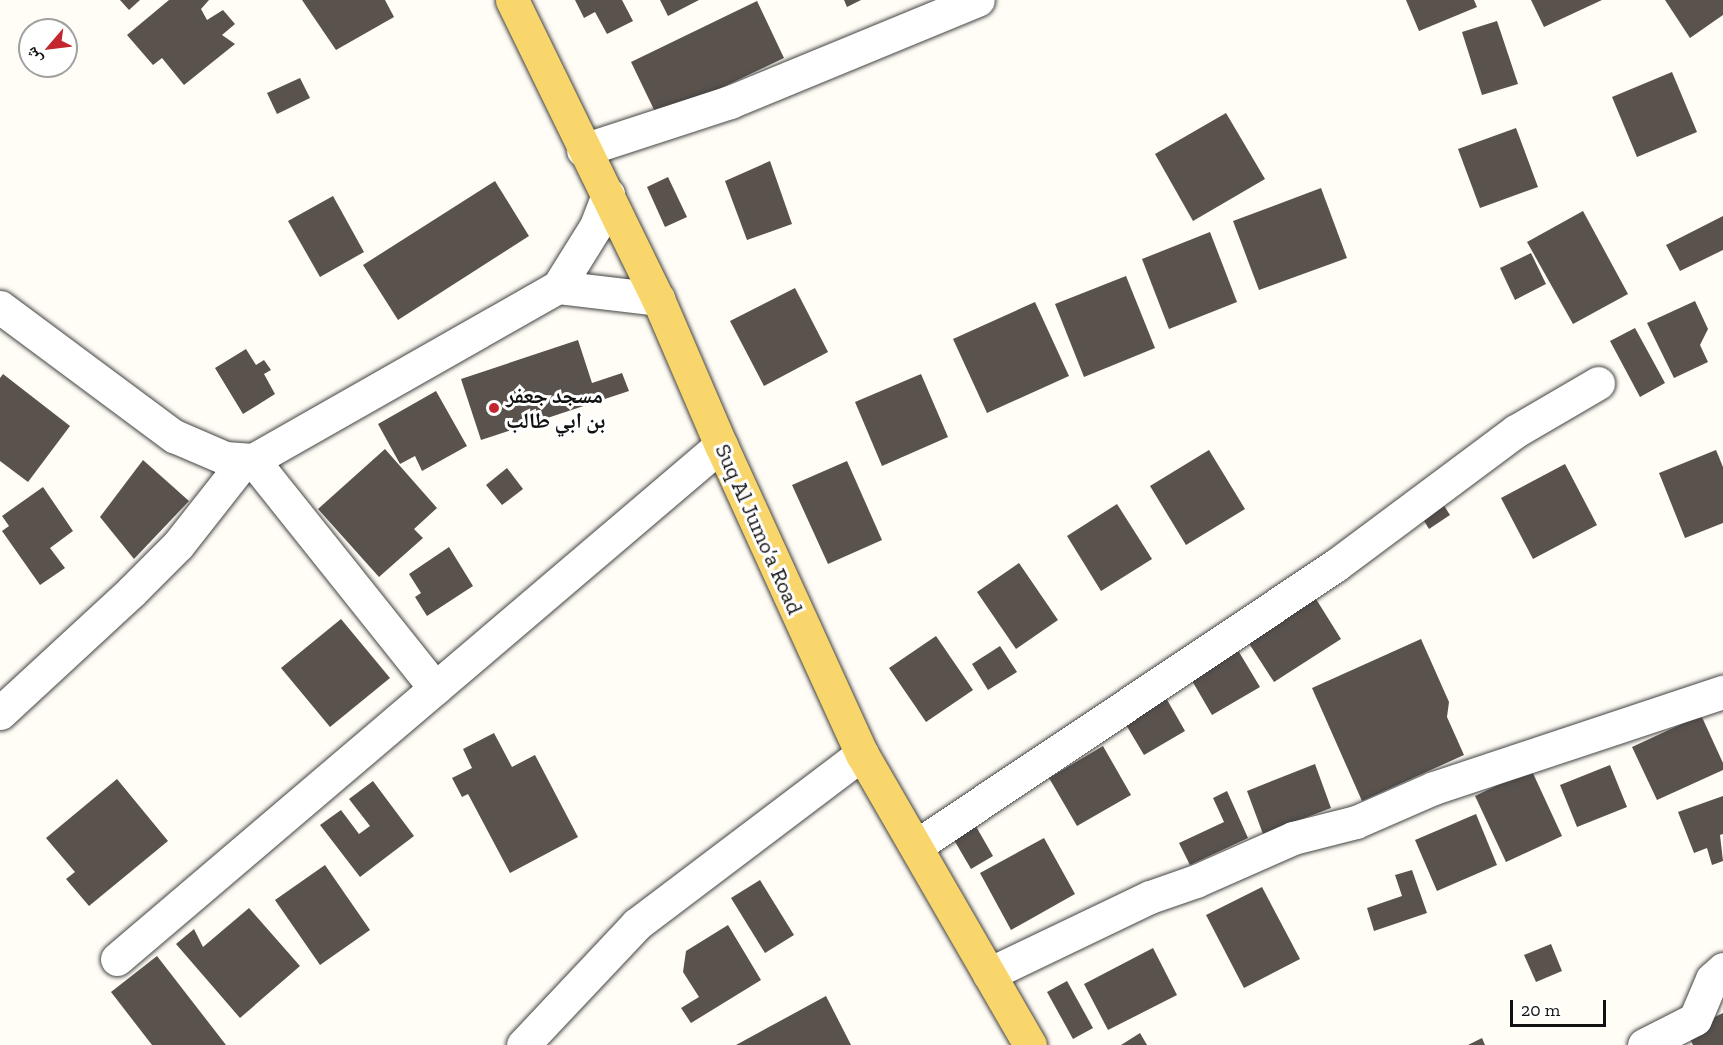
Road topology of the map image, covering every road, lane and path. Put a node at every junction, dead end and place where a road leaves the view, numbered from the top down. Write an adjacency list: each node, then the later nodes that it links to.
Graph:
1 (512, 0): 3 (main road, Suq Al Jumo’a Road)
2 (978, 0): 3 (street)
3 (583, 150): 4 (main road, Suq Al Jumo’a Road)
4 (608, 194): 5 (street); 6 (main road, Suq Al Jumo’a Road)
5 (558, 287): 6 (street); 10 (street)
6 (658, 299): 9 (main road, Suq Al Jumo’a Road)
7 (0, 307): 10 (street)
8 (1598, 383): 15 (street)
9 (721, 445): 11 (street); 14 (main road, Suq Al Jumo’a Road)
10 (248, 461): 11 (street); 13 (street)
11 (435, 688): 16 (street)
12 (1723, 692): 18 (street)
13 (0, 713)
14 (862, 754): 15 (main road, Suq Al Jumo’a Road); 19 (street)
15 (916, 846): 18 (main road, Suq Al Jumo’a Road)
16 (117, 959)
17 (1723, 969): 21 (street)
18 (989, 974): 20 (main road, Suq Al Jumo’a Road)
19 (523, 1045)
20 (1030, 1045)
21 (1644, 1045)

